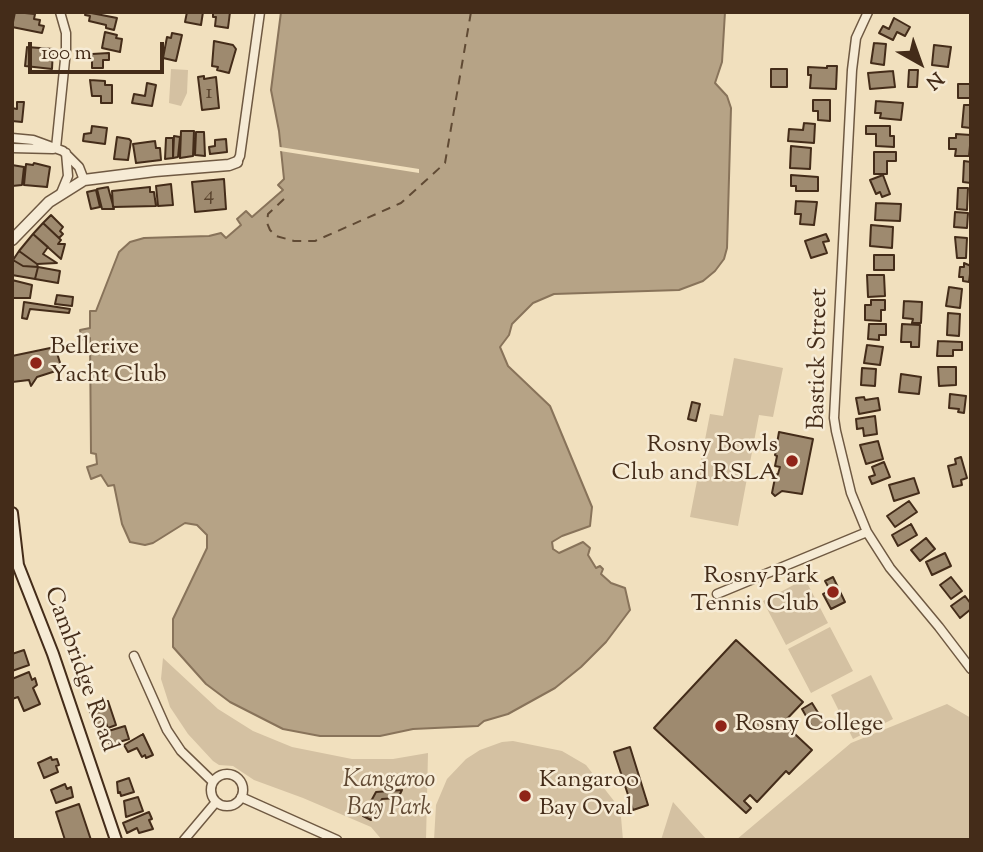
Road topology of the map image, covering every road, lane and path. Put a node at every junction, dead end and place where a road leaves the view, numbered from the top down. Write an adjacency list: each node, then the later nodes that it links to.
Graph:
1 (61, 12): 6 (street)
2 (260, 12): 8 (street)
3 (869, 12): 13 (street, Bastick Street)
4 (12, 138): 6 (street)
5 (12, 148): 6 (street)
6 (56, 148): 7 (street)
7 (66, 153): 9 (street); 10 (street)
8 (237, 162): 9 (street)
9 (85, 180): 10 (street)
10 (61, 193): 11 (street)
11 (12, 240)
12 (12, 513): 14 (main road, Cambridge Road)
13 (867, 532): 15 (street); 17 (street, Bastick Street)
14 (15, 566): 21 (main road, Cambridge Road)
15 (717, 594)
16 (134, 656): 18 (street)
17 (971, 669)
18 (214, 782): 19 (street); 20 (street)
19 (241, 797): 20 (street); 23 (street)
20 (216, 802): 22 (street)
21 (116, 840)
22 (184, 840)
23 (337, 840)

